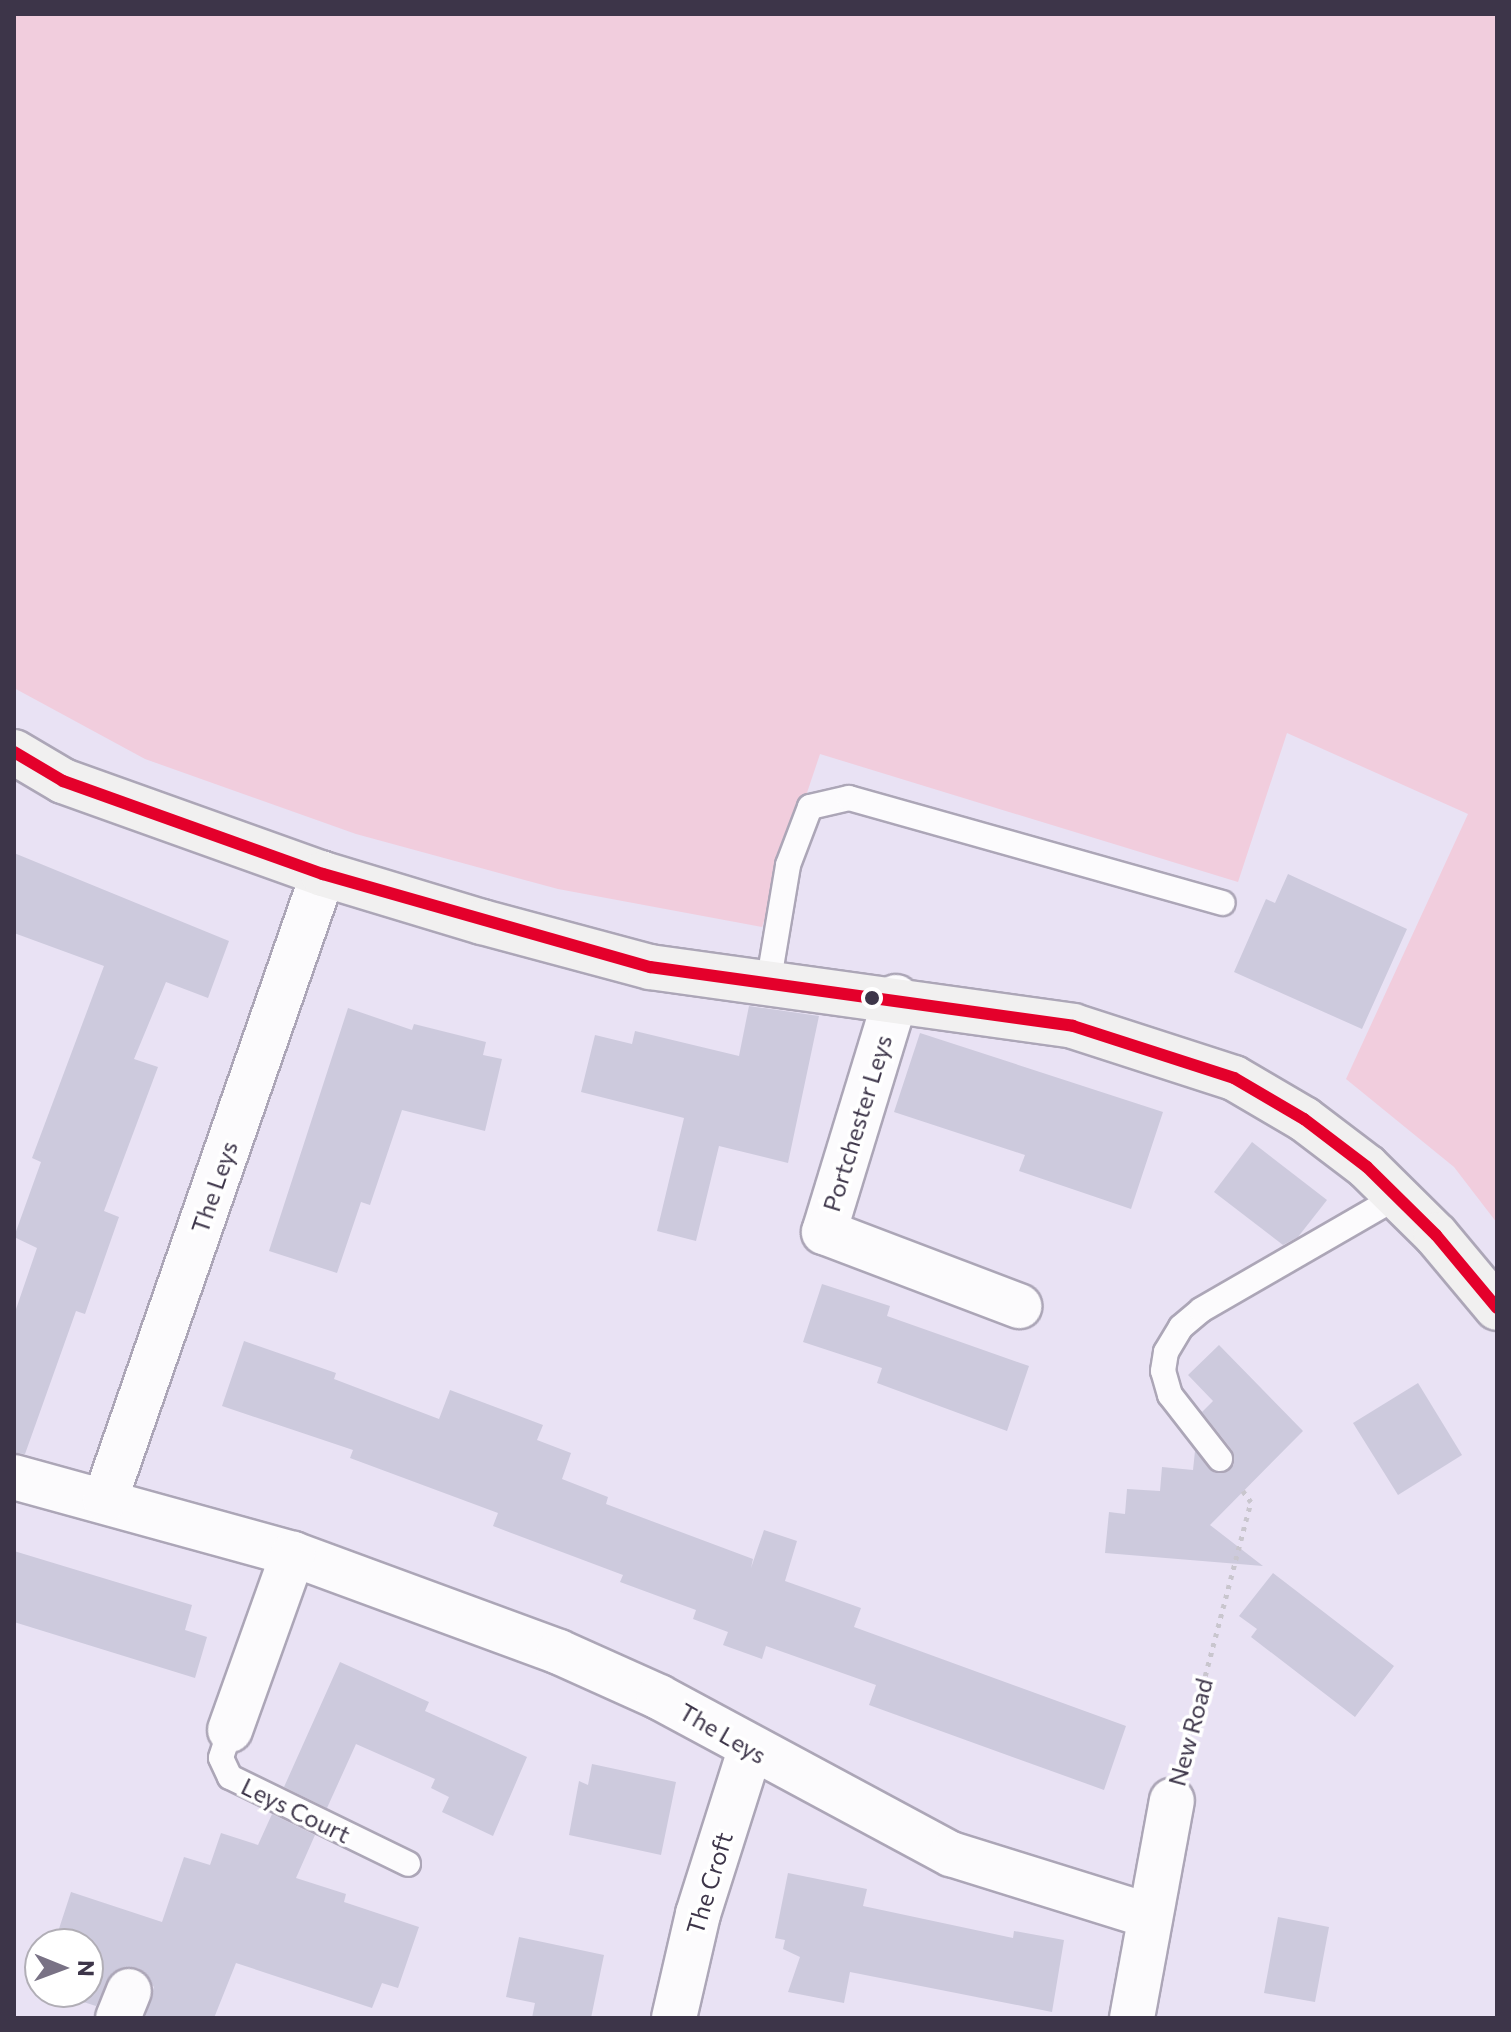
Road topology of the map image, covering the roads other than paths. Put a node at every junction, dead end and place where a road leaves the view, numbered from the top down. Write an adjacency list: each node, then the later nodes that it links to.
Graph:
1 (14, 752): 2 (main road)
2 (323, 874): 4 (main road); 11 (street, The Leys)
3 (1223, 903): 4 (lane)
4 (768, 985): 5 (main road)
5 (896, 997): 6 (main road); 7 (street, Portchester Leys)
6 (1397, 1197): 8 (main road); 9 (lane)
7 (1019, 1306)
8 (1497, 1308)
9 (1220, 1459)
10 (14, 1477): 11 (street, The Leys)
11 (105, 1500): 12 (street, The Leys)
12 (293, 1554): 13 (street); 14 (street, The Leys)
13 (230, 1730): 16 (lane, Leys Court)
14 (750, 1750): 17 (street, The Leys); 18 (street, The Croft)
15 (1172, 1801): 17 (street, New Road)
16 (408, 1864)
17 (1150, 1916): 19 (street, New Road)
18 (674, 2018)
19 (1132, 2018)

